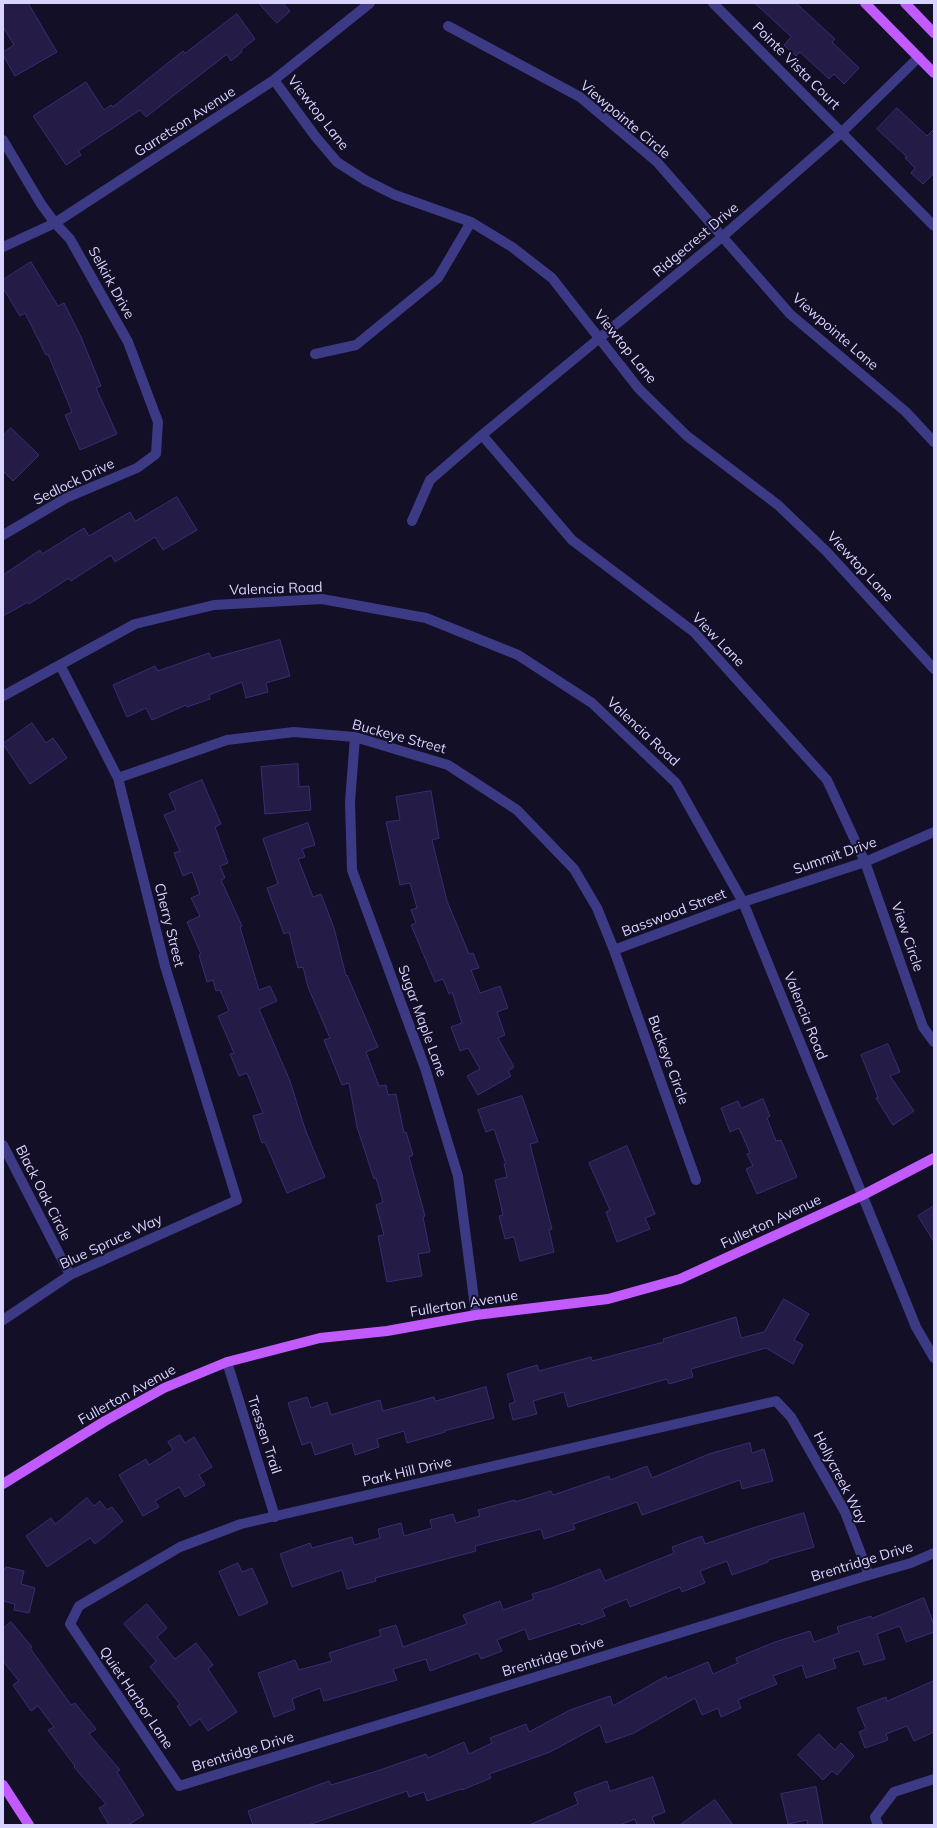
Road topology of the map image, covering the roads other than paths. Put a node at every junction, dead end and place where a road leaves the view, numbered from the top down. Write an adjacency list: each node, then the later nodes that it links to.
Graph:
1 (370, 3): 9 (street, Garretson Avenue)
2 (713, 3): 10 (street, Pointe Vista Court)
3 (865, 3): 7 (main road)
4 (904, 3): 6 (main road)
5 (448, 26): 15 (street, Viewpointe Circle)
6 (934, 33)
7 (918, 57): 8 (main road); 10 (street, Ridgecrest Drive)
8 (934, 73)
9 (274, 80): 12 (street, Viewtop Lane); 13 (street, Garretson Avenue)
10 (842, 132): 14 (street, Pointe Vista Court); 15 (street, Ridgecrest Drive)
11 (3, 140): 13 (street, Selkirk Drive)
12 (471, 222): 17 (street, Viewtop Lane); 18 (street)
13 (55, 224): 16 (street, Garretson Avenue); 21 (street, Selkirk Drive)
14 (934, 226)
15 (722, 237): 17 (street, Ridgecrest Drive); 20 (street, Viewpointe Lane)
16 (3, 248)
17 (600, 338): 19 (street, Ridgecrest Drive); 25 (street, Viewtop Lane)
18 (315, 354)
19 (482, 435): 22 (street, Ridgecrest Drive); 30 (street, View Lane)
20 (934, 442)
21 (156, 454): 23 (street, Sedlock Drive)
22 (412, 521)
23 (3, 535)
24 (60, 664): 26 (street, Valencia Road); 28 (street, Cherry Street); 31 (street, Valencia Road)
25 (934, 669)
26 (3, 696)
27 (355, 737): 28 (street, Buckeye Street); 32 (street, Buckeye Street); 40 (street, Sugar Maple Lane)
28 (118, 778): 38 (street, Cherry Street)
29 (934, 832): 30 (street, Summit Drive)
30 (865, 862): 31 (street, Summit Drive); 33 (street, View Circle)
31 (743, 902): 32 (street, Basswood Street); 37 (street, Valencia Road)
32 (614, 950): 36 (street, Buckeye Circle)
33 (934, 1042)
34 (3, 1145): 39 (street, Black Oak Circle)
35 (934, 1158): 37 (main road, Fullerton Avenue)
36 (696, 1180)
37 (863, 1195): 40 (main road, Fullerton Avenue); 42 (street, Valencia Road)
38 (237, 1200): 39 (street, Blue Spruce Way)
39 (70, 1275): 41 (street, Blue Spruce Way)
40 (476, 1315): 43 (main road, Fullerton Avenue)
41 (3, 1320)
42 (934, 1358)
43 (227, 1362): 45 (main road, Fullerton Avenue); 46 (street, Tressen Trail)
44 (776, 1401): 46 (street, Park Hill Drive); 48 (street, Hollycreek Way)
45 (3, 1484)
46 (275, 1517): 49 (street, Park Hill Drive)
47 (934, 1553): 48 (street, Brentridge Drive)
48 (869, 1575): 52 (street, Brentridge Drive)
49 (70, 1624): 52 (street, Quiet Harbor Lane)
50 (934, 1779): 53 (street)
51 (3, 1785): 54 (main road)
52 (179, 1786)
53 (876, 1821)
54 (29, 1825)

